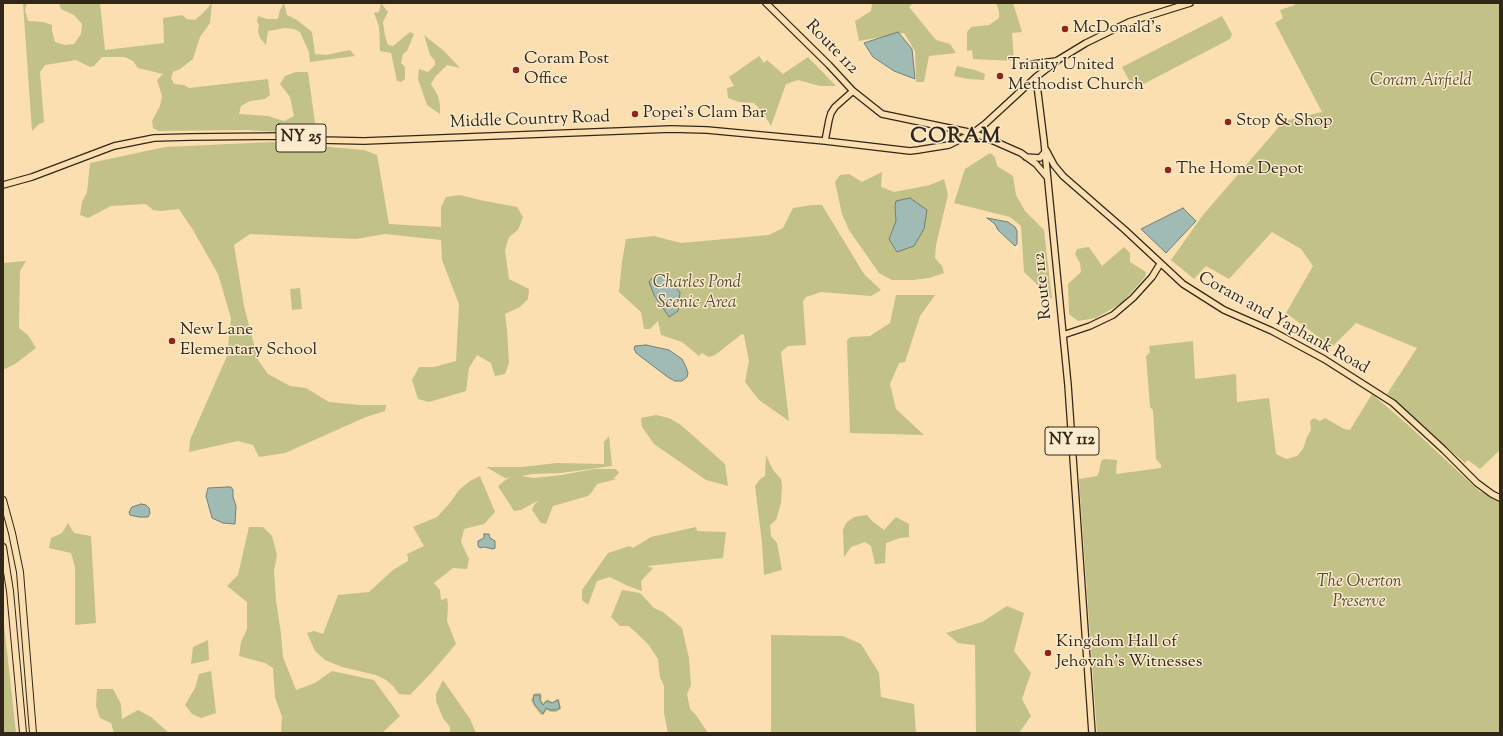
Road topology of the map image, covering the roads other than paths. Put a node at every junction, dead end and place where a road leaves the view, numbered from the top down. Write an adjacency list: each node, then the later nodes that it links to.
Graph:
1 (766, 3): 6 (main road, Route 112)
2 (1190, 3): 3 (main road, Middle Country Road / NY 25)
3 (1056, 61): 4 (main road); 5 (main road, Middle Country Road / NY 25)
4 (1028, 66)
5 (1036, 77): 7 (main road, Middle Country Road / NY 25); 9 (main road)
6 (853, 91): 7 (main road, Route 112); 8 (main road)
7 (973, 133): 8 (main road, Middle Country Road / NY 25); 10 (main road, Route 112)
8 (825, 141): 12 (main road, Middle Country Road / NY 25)
9 (1045, 150): 10 (main road); 11 (main road); 13 (main road, Coram and Yaphank Road)
10 (1026, 157): 11 (main road, Route 112)
11 (1047, 177): 14 (main road, Route 112 / NY 112)
12 (3, 185)
13 (1160, 264): 14 (main road); 15 (main road, Coram and Yaphank Road)
14 (1063, 334): 20 (main road, Route 112 / NY 112)
15 (1500, 498)
16 (3, 500): 19 (highway)
17 (3, 546): 18 (highway)
18 (23, 733)
19 (33, 733)
20 (1092, 733)

